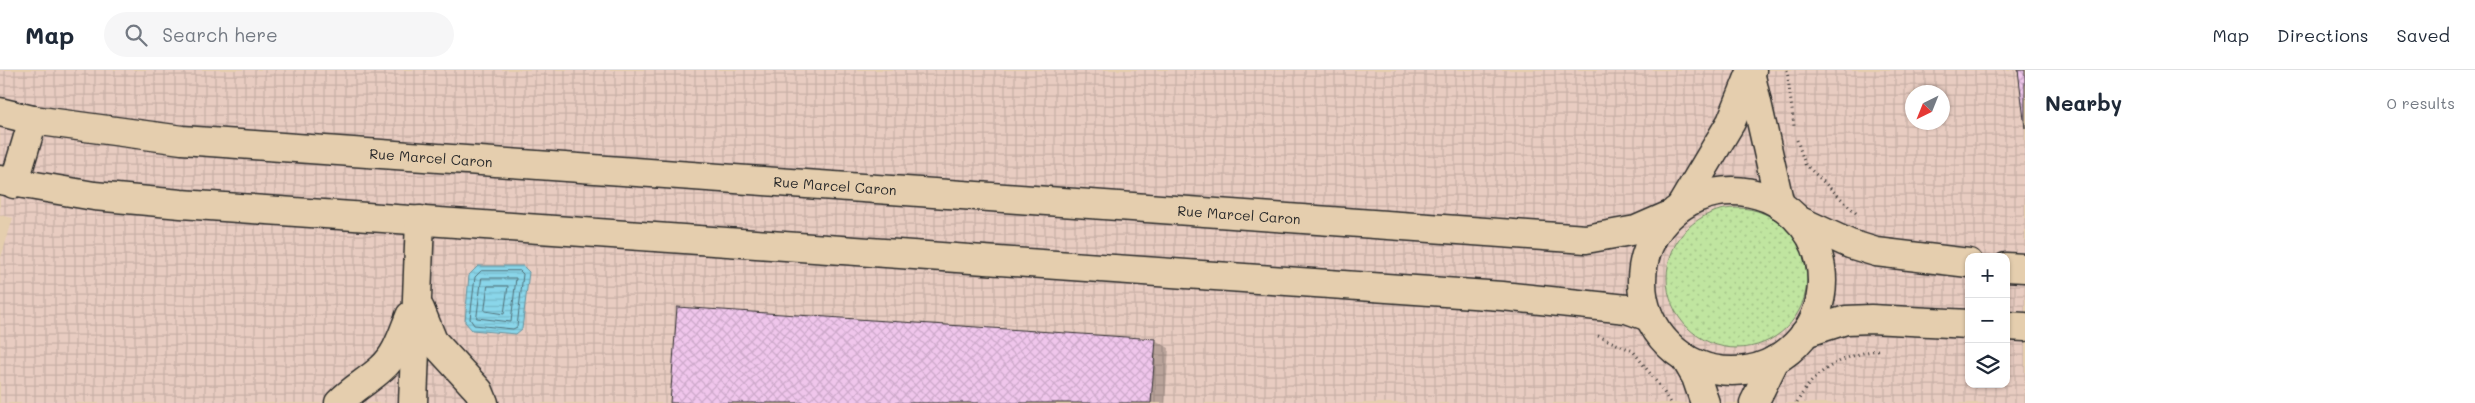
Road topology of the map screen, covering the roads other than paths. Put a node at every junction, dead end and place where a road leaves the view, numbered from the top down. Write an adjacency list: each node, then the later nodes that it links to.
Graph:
1 (1751, 73): 5 (street); 6 (street)
2 (0, 112): 3 (street, Rue Marcel Caron)
3 (34, 120): 4 (street); 5 (street, Rue Marcel Caron)
4 (7, 182): 7 (street)
5 (1675, 211): 6 (street, Rue Marcel Caron); 12 (street)
6 (1789, 212): 8 (street); 16 (street)
7 (420, 220): 11 (street); 12 (street)
8 (1965, 263)
9 (2010, 267): 10 (street)
10 (2025, 268)
11 (416, 301): 19 (street); 20 (street); 21 (street)
12 (1649, 317): 17 (street)
13 (1965, 324): 16 (street)
14 (2010, 326): 15 (street)
15 (2025, 327)
16 (1805, 333): 18 (street)
17 (1685, 358): 18 (street); 22 (street)
18 (1775, 360): 23 (street)
19 (338, 403)
20 (413, 403)
21 (484, 403)
22 (1705, 403)
23 (1754, 403)

